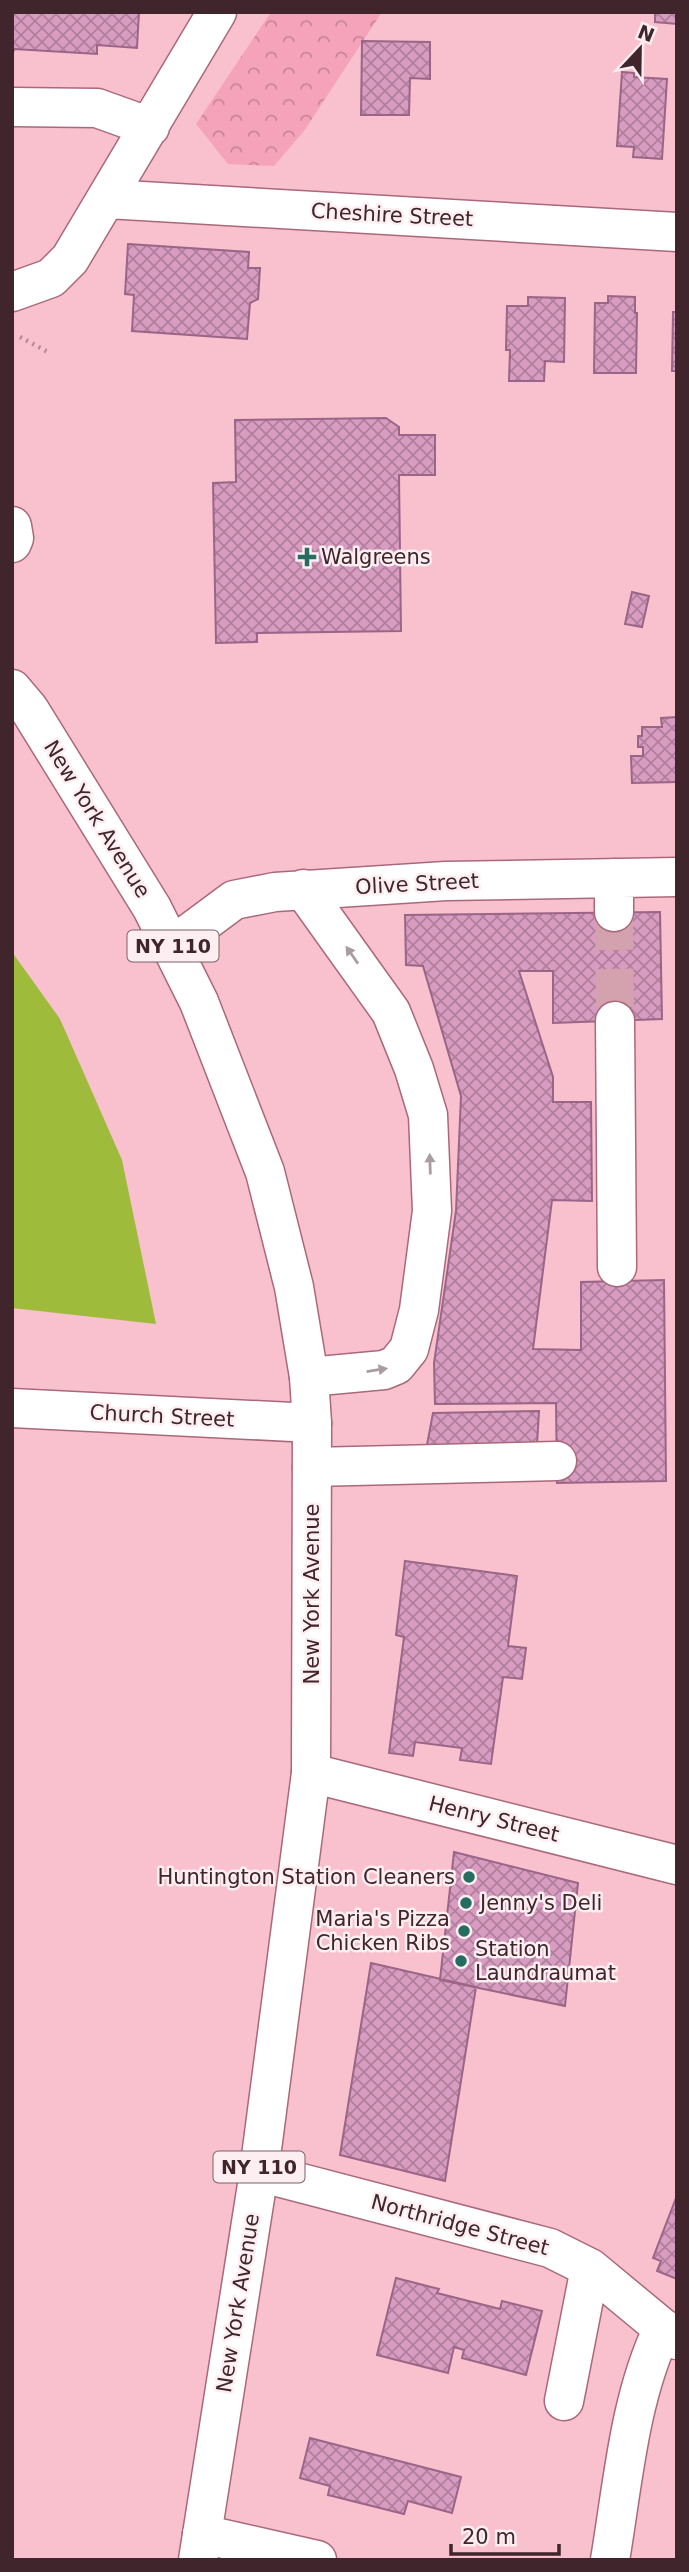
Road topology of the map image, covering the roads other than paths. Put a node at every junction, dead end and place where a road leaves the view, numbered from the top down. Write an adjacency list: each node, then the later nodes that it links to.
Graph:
1 (217, 12): 3 (street)
2 (12, 107): 3 (street)
3 (144, 136): 4 (street)
4 (107, 199): 5 (street, Cheshire Street); 6 (street)
5 (677, 232)
6 (12, 292)
7 (12, 526): 8 (street)
8 (12, 543)
9 (12, 689): 12 (street, New York Avenue / NY 110)
10 (677, 877): 11 (street, Olive Street)
11 (303, 889): 12 (street, Olive Street); 15 (street, one-way to 11)
12 (172, 946): 15 (street, New York Avenue / NY 110)
13 (615, 1021): 14 (street)
14 (617, 1267)
15 (309, 1377): 17 (street, New York Avenue / NY 110)
16 (12, 1408): 17 (street, Church Street)
17 (312, 1423): 19 (street, New York Avenue / NY 110)
18 (557, 1461): 19 (street)
19 (312, 1467): 20 (street, New York Avenue / NY 110)
20 (311, 1773): 21 (street, Henry Street); 22 (street, New York Avenue / NY 110)
21 (677, 1865)
22 (259, 2172): 23 (street, Northridge Street); 26 (street, New York Avenue / NY 110)
23 (590, 2268): 24 (street, Northridge Street); 25 (street)
24 (670, 2334): 28 (street)
25 (564, 2401)
26 (200, 2547): 27 (street)
27 (317, 2560)
28 (610, 2560)

